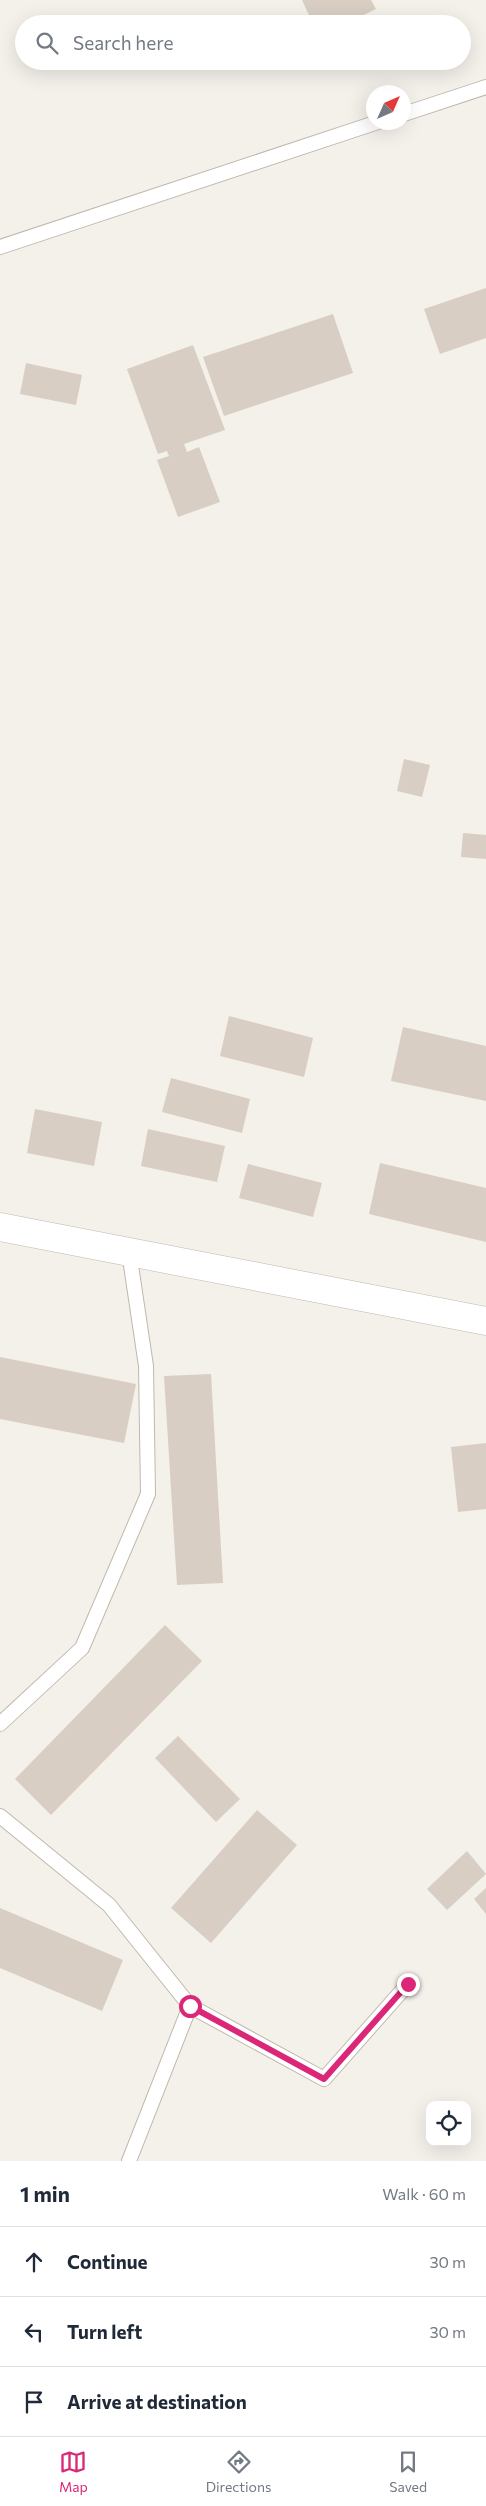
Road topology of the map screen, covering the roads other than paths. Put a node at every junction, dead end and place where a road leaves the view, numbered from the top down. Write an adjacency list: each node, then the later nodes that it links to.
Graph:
1 (486, 87): 2 (lane)
2 (411, 112)
3 (366, 126): 4 (lane)
4 (0, 248)
5 (0, 1227): 6 (street)
6 (129, 1252): 7 (street); 8 (lane)
7 (486, 1321)
8 (0, 1724)
9 (0, 1816): 11 (lane)
10 (408, 1984): 11 (lane)
11 (190, 2006): 12 (lane)
12 (129, 2161)

